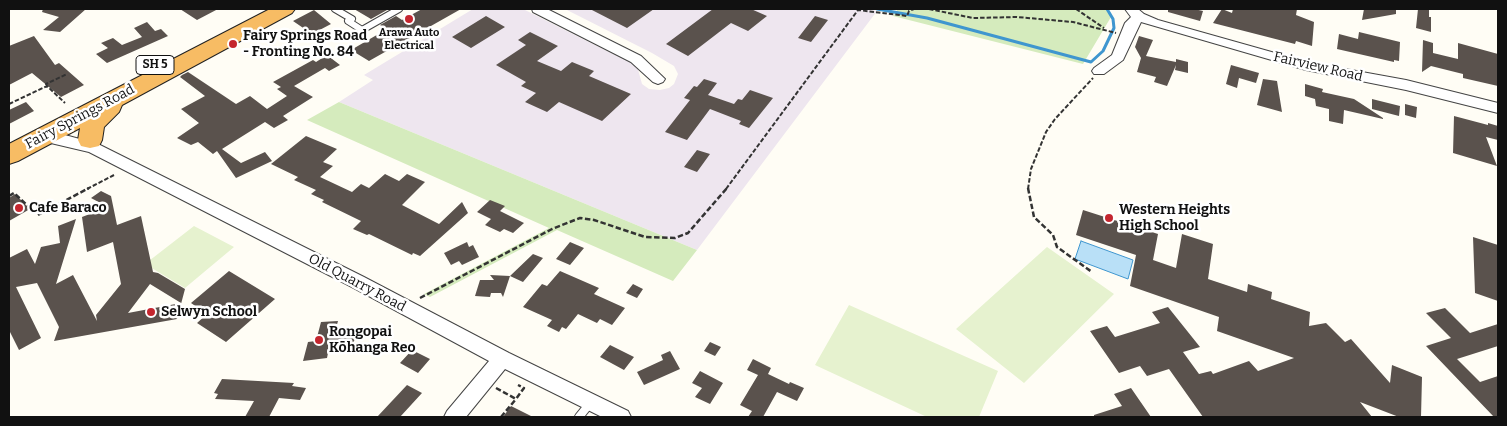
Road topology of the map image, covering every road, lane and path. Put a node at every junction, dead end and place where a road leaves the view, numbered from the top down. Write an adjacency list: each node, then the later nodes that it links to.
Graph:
1 (263, 9): 11 (highway, Fairy Springs Road / SH 5)
2 (278, 9): 11 (highway)
3 (284, 9): 14 (highway, Fairy Springs Road / SH 5)
4 (335, 9): 5 (lane)
5 (399, 9)
6 (538, 9): 18 (street)
7 (914, 9): 33 (path)
8 (929, 9): 12 (path)
9 (1076, 9): 12 (path)
10 (1135, 13): 16 (street); 22 (street, Fairview Road)
11 (222, 30): 15 (highway, Fairy Springs Road / SH 5)
12 (1107, 30): 13 (path)
13 (1114, 32)
14 (202, 52): 23 (highway, Fairy Springs Road / SH 5); 25 (highway)
15 (167, 58): 23 (highway, SH 5); 24 (highway, Fairy Springs Road / SH 5)
16 (1099, 71): 32 (path)
17 (67, 74): 19 (path)
18 (658, 79)
19 (47, 86): 20 (path); 21 (path)
20 (65, 103)
21 (9, 104)
22 (1498, 108)
23 (52, 134): 25 (street, Old Quarry Road); 26 (highway, SH 5); 27 (highway, Fairy Springs Road / SH 5)
24 (9, 141)
25 (92, 144): 34 (street, Old Quarry Road)
26 (9, 147)
27 (9, 155)
28 (114, 175): 31 (path)
29 (9, 196): 30 (path)
30 (29, 207)
31 (38, 215)
32 (1092, 272)
33 (420, 298)
34 (502, 359): 38 (street, Old Quarry Road); 39 (street)
35 (518, 385): 37 (path)
36 (495, 387): 37 (path)
37 (516, 399): 40 (path)
38 (591, 402): 41 (lane); 42 (street, Old Quarry Road)
39 (454, 417)
40 (501, 417)
41 (579, 417)
42 (621, 417)

